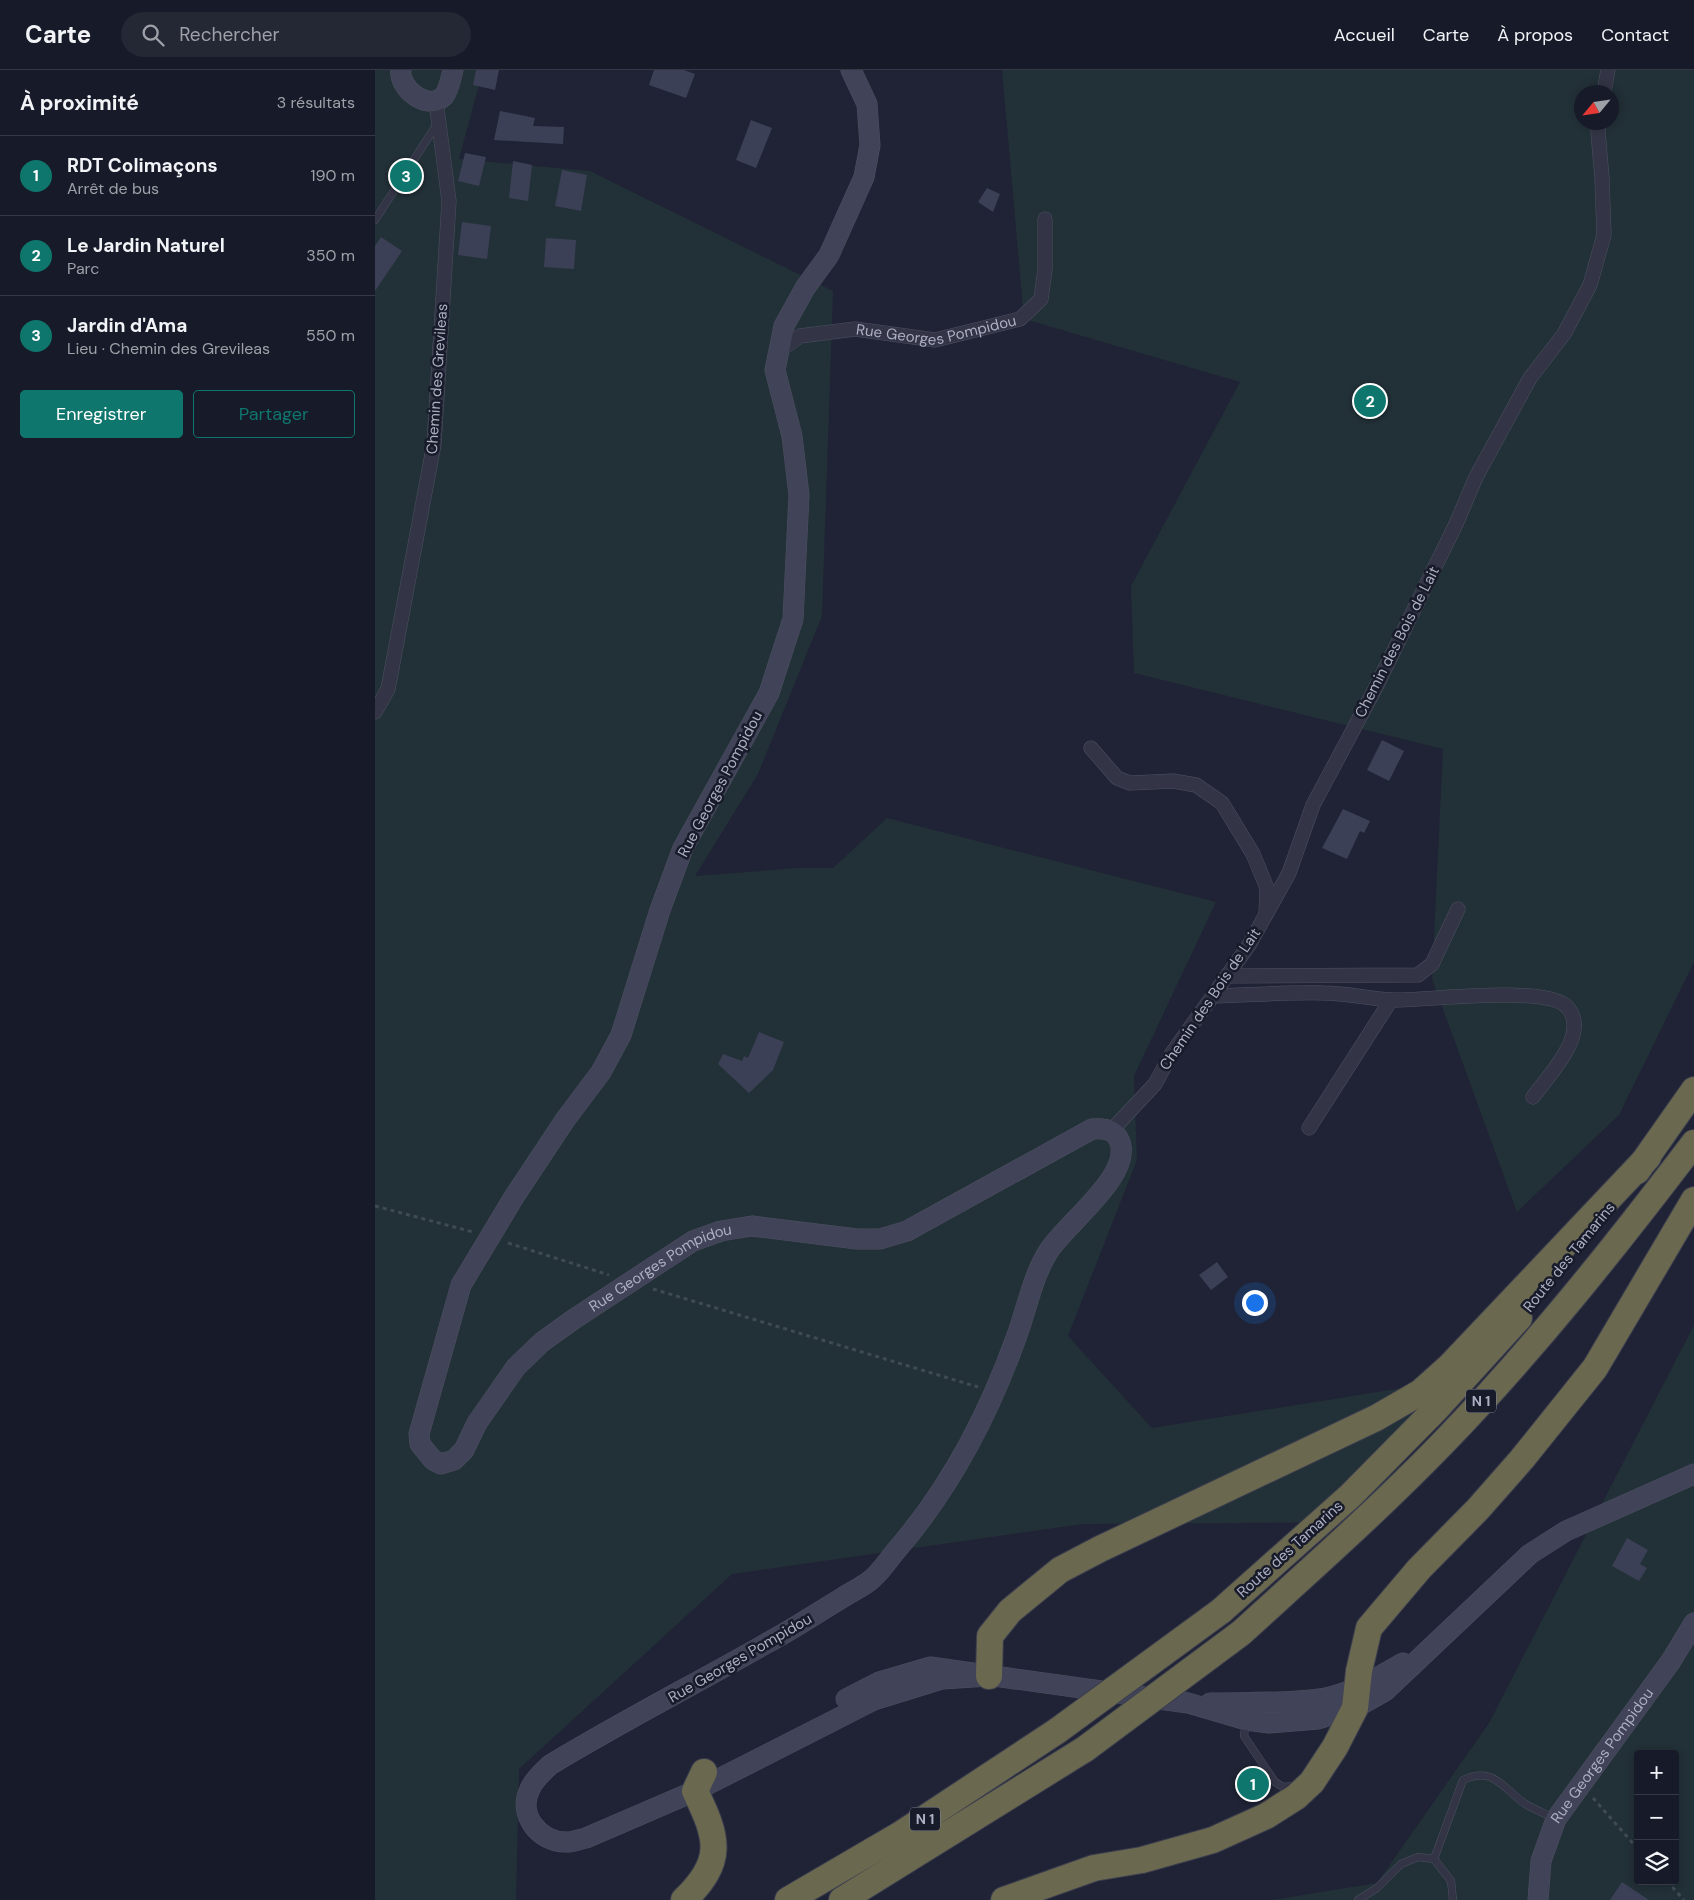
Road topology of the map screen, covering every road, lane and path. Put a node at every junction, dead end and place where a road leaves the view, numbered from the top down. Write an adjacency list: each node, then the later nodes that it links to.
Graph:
1 (401, 70): 6 (main road)
2 (453, 70): 6 (main road)
3 (851, 70): 11 (main road, Rue Georges Pompidou)
4 (1608, 70): 5 (street)
5 (1605, 85)
6 (436, 101): 7 (street, Chemin des Grevileas)
7 (439, 121): 10 (lane); 12 (street, Chemin des Grevileas)
8 (1599, 130): 15 (street, Chemin des Bois de Lait)
9 (1045, 219): 11 (street, Rue Georges Pompidou)
10 (375, 220)
11 (779, 351): 27 (main road, Rue Georges Pompidou)
12 (375, 712)
13 (1091, 748): 15 (street)
14 (1458, 909): 16 (street)
15 (1266, 915): 16 (street, Chemin des Bois de Lait)
16 (1227, 976): 17 (street, Chemin des Bois de Lait)
17 (1214, 996): 18 (street); 22 (street, Chemin des Bois de Lait)
18 (1391, 1000): 20 (street); 21 (street)
19 (1694, 1090): 24 (highway, Route des Tamarins / N 1)
20 (1533, 1097)
21 (1309, 1128)
22 (1111, 1131): 28 (main road, Rue Georges Pompidou); 29 (main road, Rue Georges Pompidou)
23 (1694, 1142): 46 (highway, Route des Tamarins / N 1, bridge)
24 (1648, 1156): 32 (highway); 45 (highway, Route des Tamarins / N 1, bridge)
25 (1694, 1200): 33 (highway)
26 (375, 1206): 27 (path)
27 (490, 1237): 28 (path); 28 (main road, Rue Georges Pompidou)
28 (630, 1282): 29 (path)
29 (995, 1392): 38 (main road, Rue Georges Pompidou)
30 (1694, 1474): 33 (main road, Rue Georges Pompidou)
31 (1694, 1623): 39 (main road, Rue Georges Pompidou)
32 (989, 1676): 35 (main road, Rue Georges Pompidou); 38 (main road, Rue Georges Pompidou)
33 (1356, 1697): 34 (main road, Rue Georges Pompidou); 36 (main road, Rue Georges Pompidou); 47 (highway)
34 (1269, 1702): 35 (main road, Rue Georges Pompidou); 36 (lane)
35 (1188, 1703): 36 (main road, Rue Georges Pompidou)
36 (1246, 1720): 37 (lane)
37 (1300, 1780)
38 (700, 1781): 44 (highway)
39 (1581, 1785): 40 (main road, Rue Georges Pompidou); 41 (path)
40 (1556, 1819): 42 (lane); 50 (main road, Rue Georges Pompidou)
41 (1634, 1845)
42 (1434, 1859): 48 (lane); 49 (lane)
43 (1671, 1885): 51 (path)
44 (684, 1900)
45 (788, 1900)
46 (842, 1900)
47 (1004, 1900)
48 (1358, 1900)
49 (1453, 1900)
50 (1538, 1900)
51 (1684, 1900)

